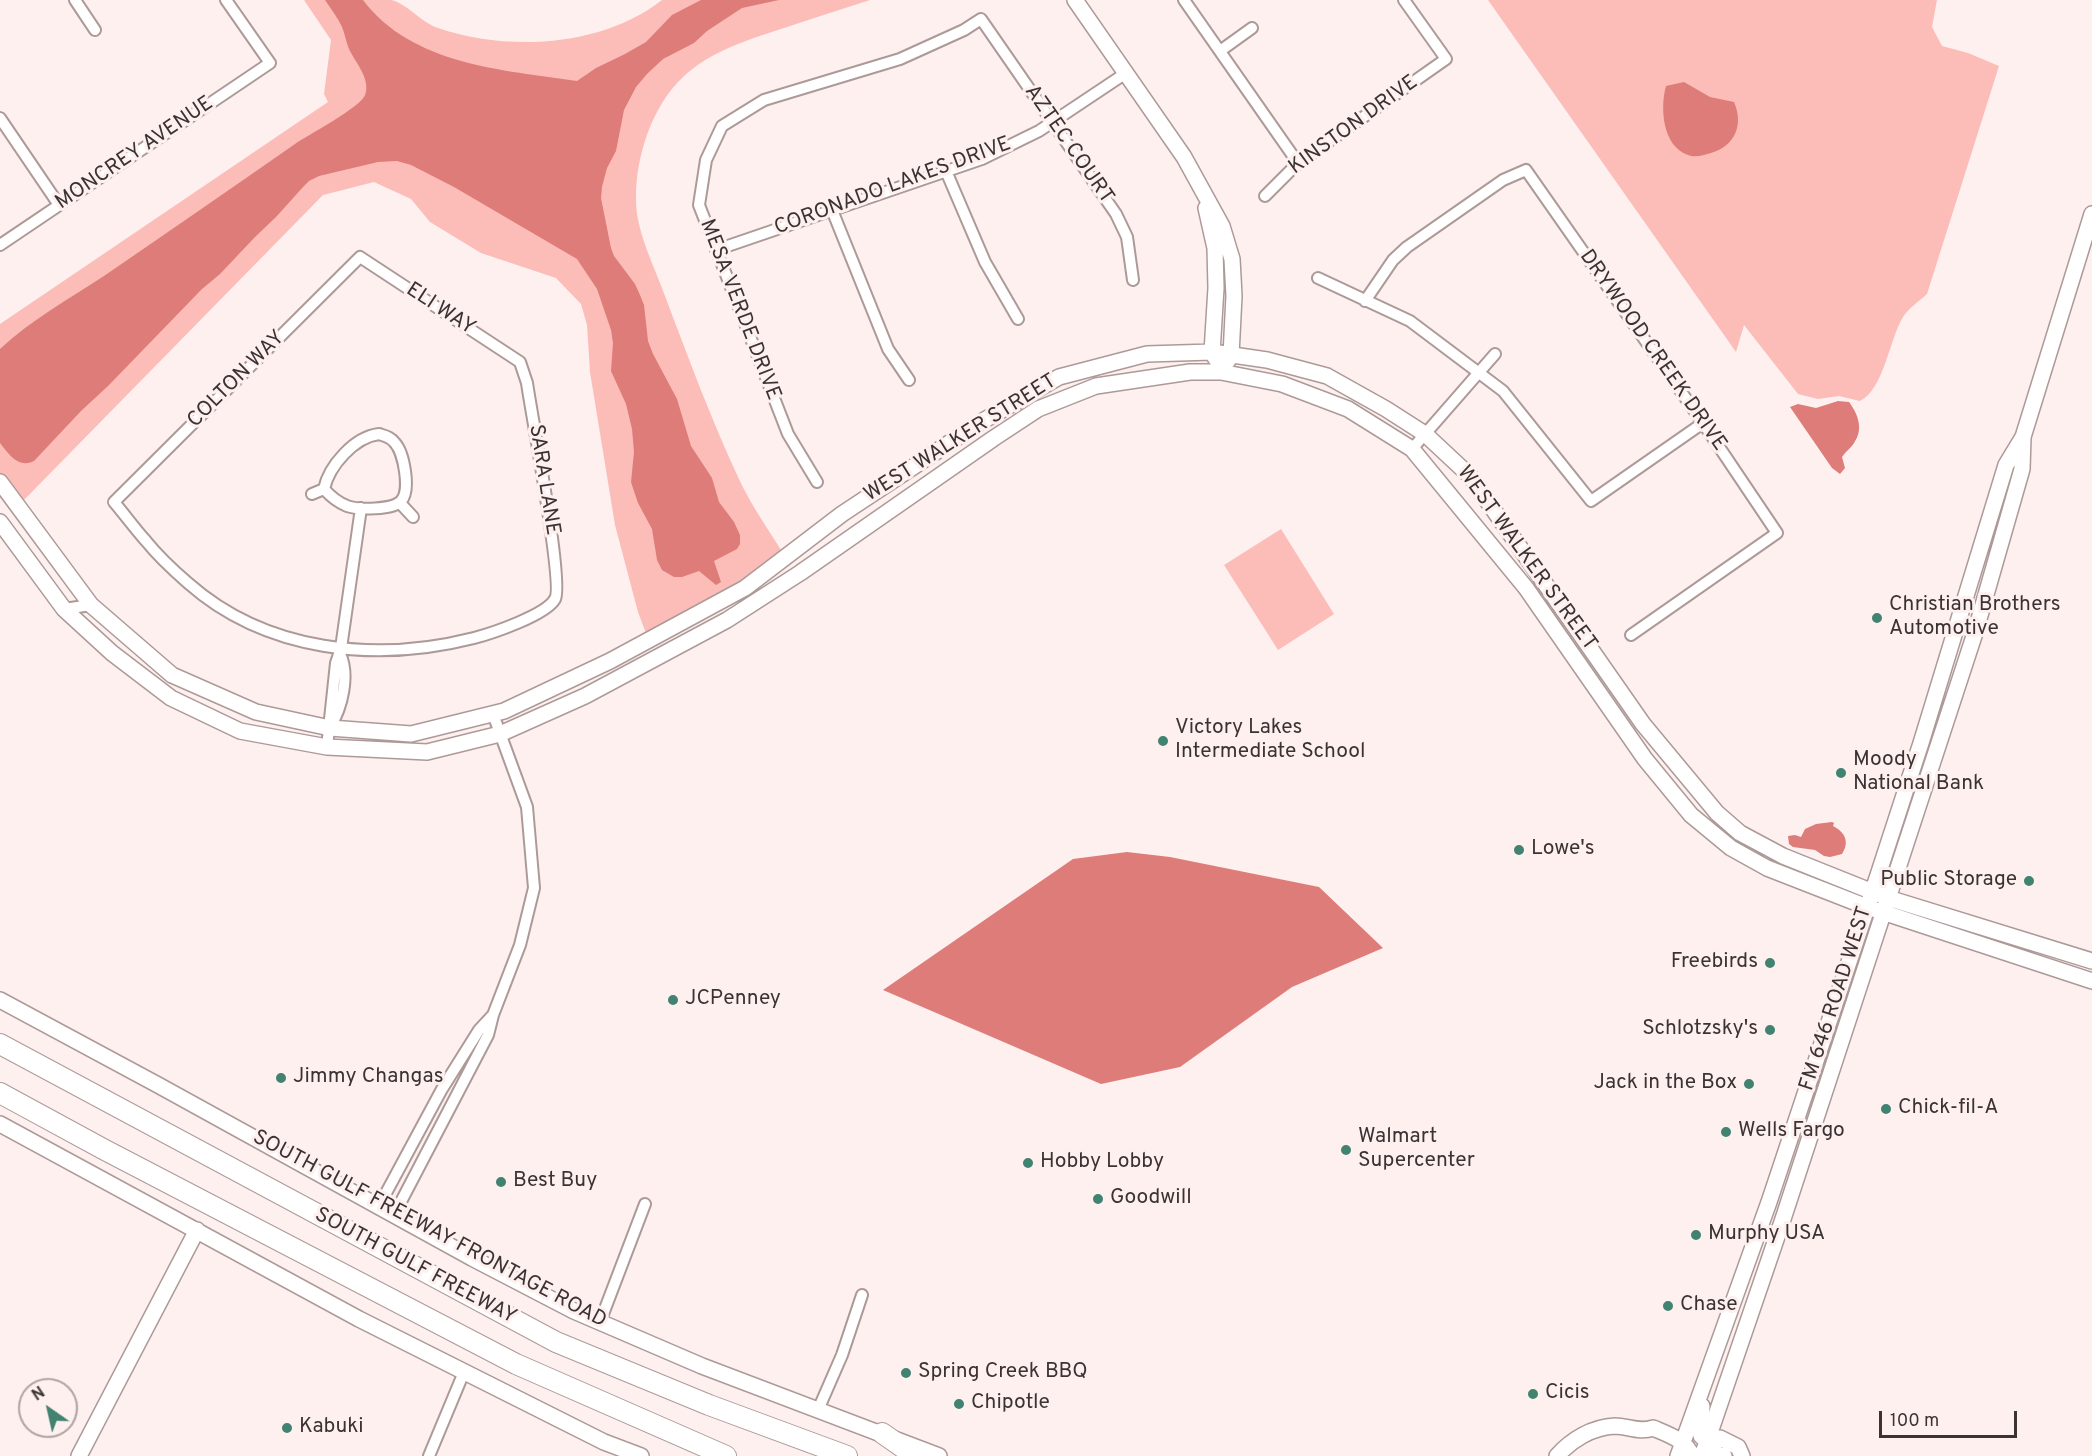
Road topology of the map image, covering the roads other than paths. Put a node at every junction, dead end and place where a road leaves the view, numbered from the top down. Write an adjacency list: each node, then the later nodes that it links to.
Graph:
1 (75, 0): 8 (street)
2 (226, 0): 17 (street, MONCREY AVENUE)
3 (1075, 0): 10 (street)
4 (1184, 0): 9 (street)
5 (1404, 0): 13 (street, KINSTON DRIVE)
6 (981, 19): 12 (street, AZTEC COURT); 21 (street, MESA VERDE DRIVE)
7 (1252, 28): 9 (street)
8 (95, 30)
9 (1220, 51): 13 (street)
10 (1126, 73): 12 (street, CORONADO LAKES DRIVE); 15 (street)
11 (0, 118): 17 (street)
12 (1053, 122): 14 (street, CORONADO LAKES DRIVE); 24 (street, AZTEC COURT)
13 (1298, 163): 16 (street, KINSTON DRIVE)
14 (946, 171): 18 (street, CORONADO LAKES DRIVE); 26 (street)
15 (1204, 196): 27 (street); 29 (street)
16 (1265, 196)
17 (59, 205): 20 (street, MONCREY AVENUE)
18 (832, 210): 21 (street, CORONADO LAKES DRIVE); 33 (street)
19 (2092, 214): 36 (street, FM 646 ROAD WEST)
20 (0, 245)
21 (716, 250): 39 (street, MESA VERDE DRIVE)
22 (360, 257): 30 (street, ELI WAY); 49 (street, COLTON WAY)
23 (1318, 278): 25 (street)
24 (1133, 280)
25 (1365, 301): 32 (street); 34 (street, DRYWOOD CREEK DRIVE)
26 (1018, 320)
27 (1212, 352): 29 (street, WEST WALKER STREET); 31 (street); 50 (street, WEST WALKER STREET)
28 (1495, 354): 32 (street)
29 (1231, 355): 31 (street); 35 (street, WEST WALKER STREET)
30 (520, 362): 49 (street, SARA LANE)
31 (1221, 372): 37 (street, WEST WALKER STREET); 52 (street, WEST WALKER STREET)
32 (1478, 373): 34 (street); 35 (street)
33 (909, 380)
34 (1703, 423): 48 (street, DRYWOOD CREEK DRIVE)
35 (1425, 434): 37 (street); 54 (street, WEST WALKER STREET)
36 (2023, 437): 54 (street, FM 646 ROAD WEST); 55 (street, FM 646 ROAD WEST)
37 (1412, 449): 56 (street, WEST WALKER STREET)
38 (0, 482): 46 (street, WEST WALKER STREET)
39 (817, 482)
40 (324, 489): 41 (street); 42 (street); 43 (street)
41 (312, 494)
42 (400, 503): 43 (street); 44 (street)
43 (361, 508): 49 (street)
44 (412, 517)
45 (0, 522): 47 (street, WEST WALKER STREET)
46 (91, 605): 47 (street); 51 (street, WEST WALKER STREET)
47 (64, 609): 53 (street, WEST WALKER STREET)
48 (1631, 635)
49 (341, 651): 51 (street)
50 (493, 714): 51 (street, WEST WALKER STREET); 52 (street)
51 (330, 728): 53 (street)
52 (500, 734): 53 (street, WEST WALKER STREET); 60 (street)
53 (327, 747)
54 (1872, 892): 55 (street, WEST WALKER STREET); 56 (street, FM 646 ROAD WEST)
55 (1885, 905): 56 (street, WEST WALKER STREET); 57 (street, WEST WALKER STREET); 58 (street, WEST WALKER STREET); 74 (street, FM 646 ROAD WEST)
56 (1867, 907): 71 (street, FM 646 ROAD WEST)
57 (2092, 960)
58 (2092, 981)
59 (0, 1000): 65 (street, SOUTH GULF FREEWAY FRONTAGE ROAD)
60 (493, 1016): 65 (street); 66 (street)
61 (0, 1044): 80 (highway, SOUTH GULF FREEWAY)
62 (0, 1093): 79 (highway, SOUTH GULF FREEWAY)
63 (0, 1124): 67 (street)
64 (645, 1204): 69 (street)
65 (379, 1206): 66 (street, SOUTH GULF FREEWAY FRONTAGE ROAD)
66 (394, 1215): 69 (street, SOUTH GULF FREEWAY FRONTAGE ROAD)
67 (197, 1230): 70 (street); 76 (street)
68 (862, 1295): 72 (street)
69 (600, 1322): 72 (street, SOUTH GULF FREEWAY FRONTAGE ROAD)
70 (464, 1372): 77 (street); 78 (street)
71 (1700, 1393): 74 (street); 75 (street, FM 646 ROAD WEST)
72 (818, 1410): 73 (street, SOUTH GULF FREEWAY FRONTAGE ROAD)
73 (882, 1433): 81 (highway); 82 (street, SOUTH GULF FREEWAY FRONTAGE ROAD)
74 (1707, 1447): 84 (street); 85 (street)
75 (1683, 1450): 83 (street)
76 (79, 1456)
77 (429, 1456)
78 (641, 1456)
79 (726, 1456)
80 (847, 1456)
81 (915, 1456)
82 (939, 1456)
83 (1557, 1456)
84 (1724, 1456)
85 (1741, 1456)

